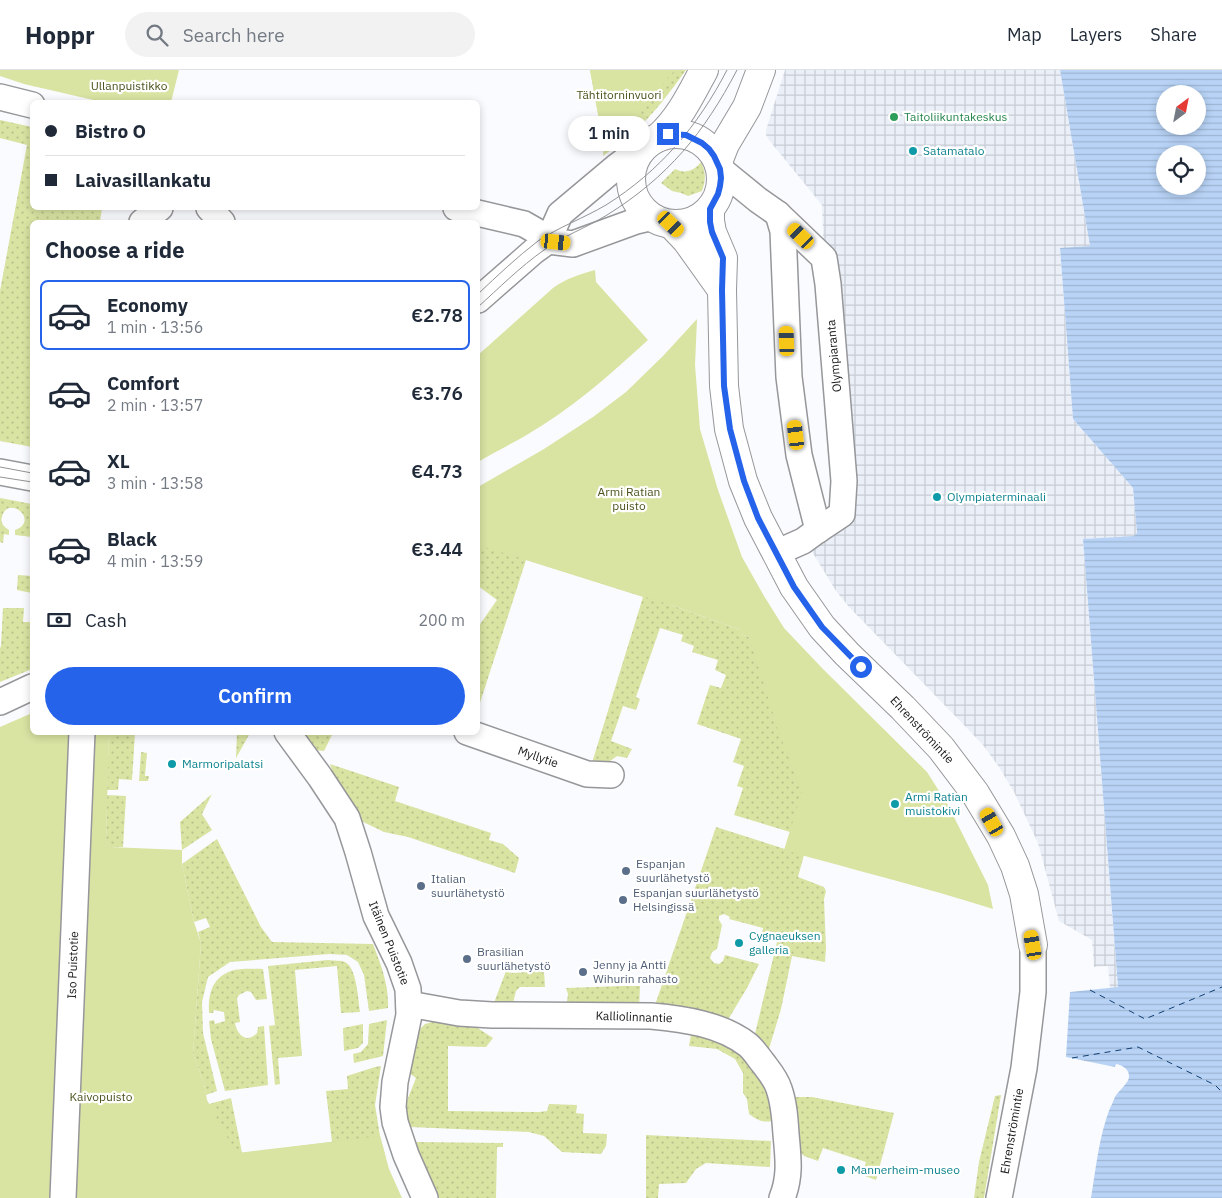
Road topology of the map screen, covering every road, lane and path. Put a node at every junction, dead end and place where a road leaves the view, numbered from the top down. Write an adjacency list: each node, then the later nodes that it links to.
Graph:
1 (704, 70): 5 (main road)
2 (761, 70): 6 (main road)
3 (0, 97): 4 (street)
4 (30, 104)
5 (652, 142): 6 (main road); 14 (main road); 15 (street)
6 (719, 166): 7 (main road); 11 (street, Olympiaranta)
7 (710, 209): 14 (main road); 16 (main road, Ehrenströmintie)
8 (157, 210): 12 (street)
9 (211, 210): 13 (street)
10 (464, 210): 15 (street)
11 (778, 214): 20 (street); 20 (street, Olympiaranta)
12 (145, 220)
13 (220, 220)
14 (662, 220): 15 (street); 16 (main road)
15 (548, 241): 17 (street)
16 (722, 290): 21 (main road, Ehrenströmintie)
17 (480, 298)
18 (0, 472): 19 (street)
19 (30, 478)
20 (818, 530): 21 (street, Olympiaranta)
21 (776, 553): 28 (main road, Ehrenströmintie)
22 (30, 688): 23 (street)
23 (0, 702)
24 (82, 735): 30 (street, Iso Puistotie)
25 (288, 735): 29 (street, Itäinen Puistotie)
26 (476, 735): 27 (street, Myllytie)
27 (611, 775)
28 (1033, 945): 33 (street, Ehrenströmintie)
29 (410, 1004): 31 (street, Itäinen Puistotie); 32 (street, Kalliolinnantie)
30 (63, 1198)
31 (425, 1198)
32 (782, 1198)
33 (999, 1198)

